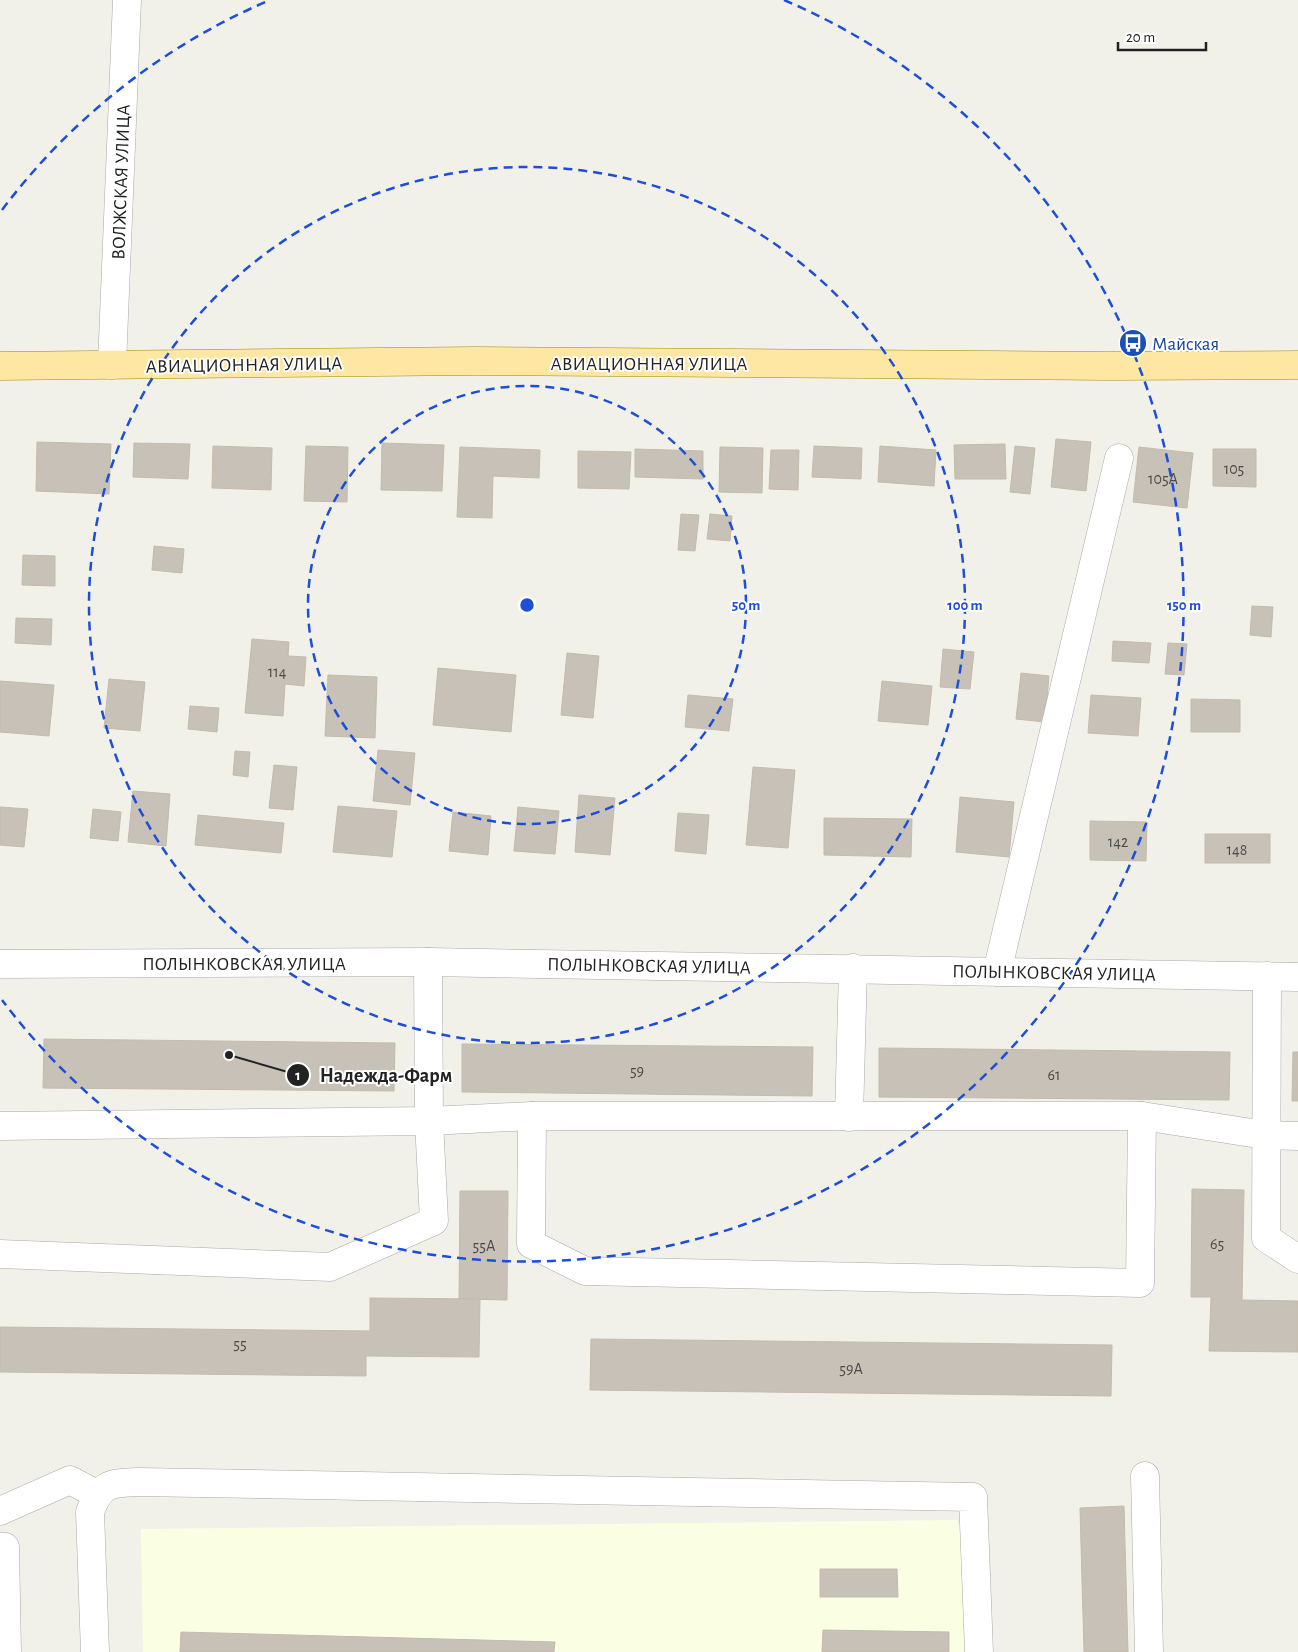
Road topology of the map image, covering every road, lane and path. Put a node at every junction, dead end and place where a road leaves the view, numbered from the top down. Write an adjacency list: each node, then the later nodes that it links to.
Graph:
1 (127, 0): 2 (street, ВОЛЖСКАЯ УЛИЦА)
2 (112, 365): 3 (main road, АВИАЦИОННАЯ УЛИЦА); 4 (main road, АВИАЦИОННАЯ УЛИЦА)
3 (1298, 365)
4 (0, 366)
5 (1119, 458): 9 (street)
6 (428, 962): 7 (street, ПОЛЫНКОВСКАЯ УЛИЦА); 8 (street, ПОЛЫНКОВСКАЯ УЛИЦА); 15 (street)
7 (0, 964)
8 (853, 968): 9 (street, ПОЛЫНКОВСКАЯ УЛИЦА); 14 (street)
9 (997, 972): 10 (street, ПОЛЫНКОВСКАЯ УЛИЦА)
10 (1266, 976): 11 (street, ПОЛЫНКОВСКАЯ УЛИЦА); 17 (street)
11 (1298, 976)
12 (532, 1116): 13 (street); 14 (street); 15 (street)
13 (1142, 1116): 14 (street); 17 (street)
14 (848, 1117)
15 (429, 1121): 16 (street); 19 (street)
16 (0, 1126)
17 (1265, 1135): 18 (street); 20 (street)
18 (1298, 1136)
19 (0, 1254)
20 (1298, 1259)
21 (1145, 1476): 28 (street)
22 (96, 1494): 23 (street); 26 (street); 27 (street)
23 (0, 1511)
24 (0, 1547): 25 (street)
25 (7, 1652)
26 (95, 1652)
27 (979, 1652)
28 (1149, 1652)

